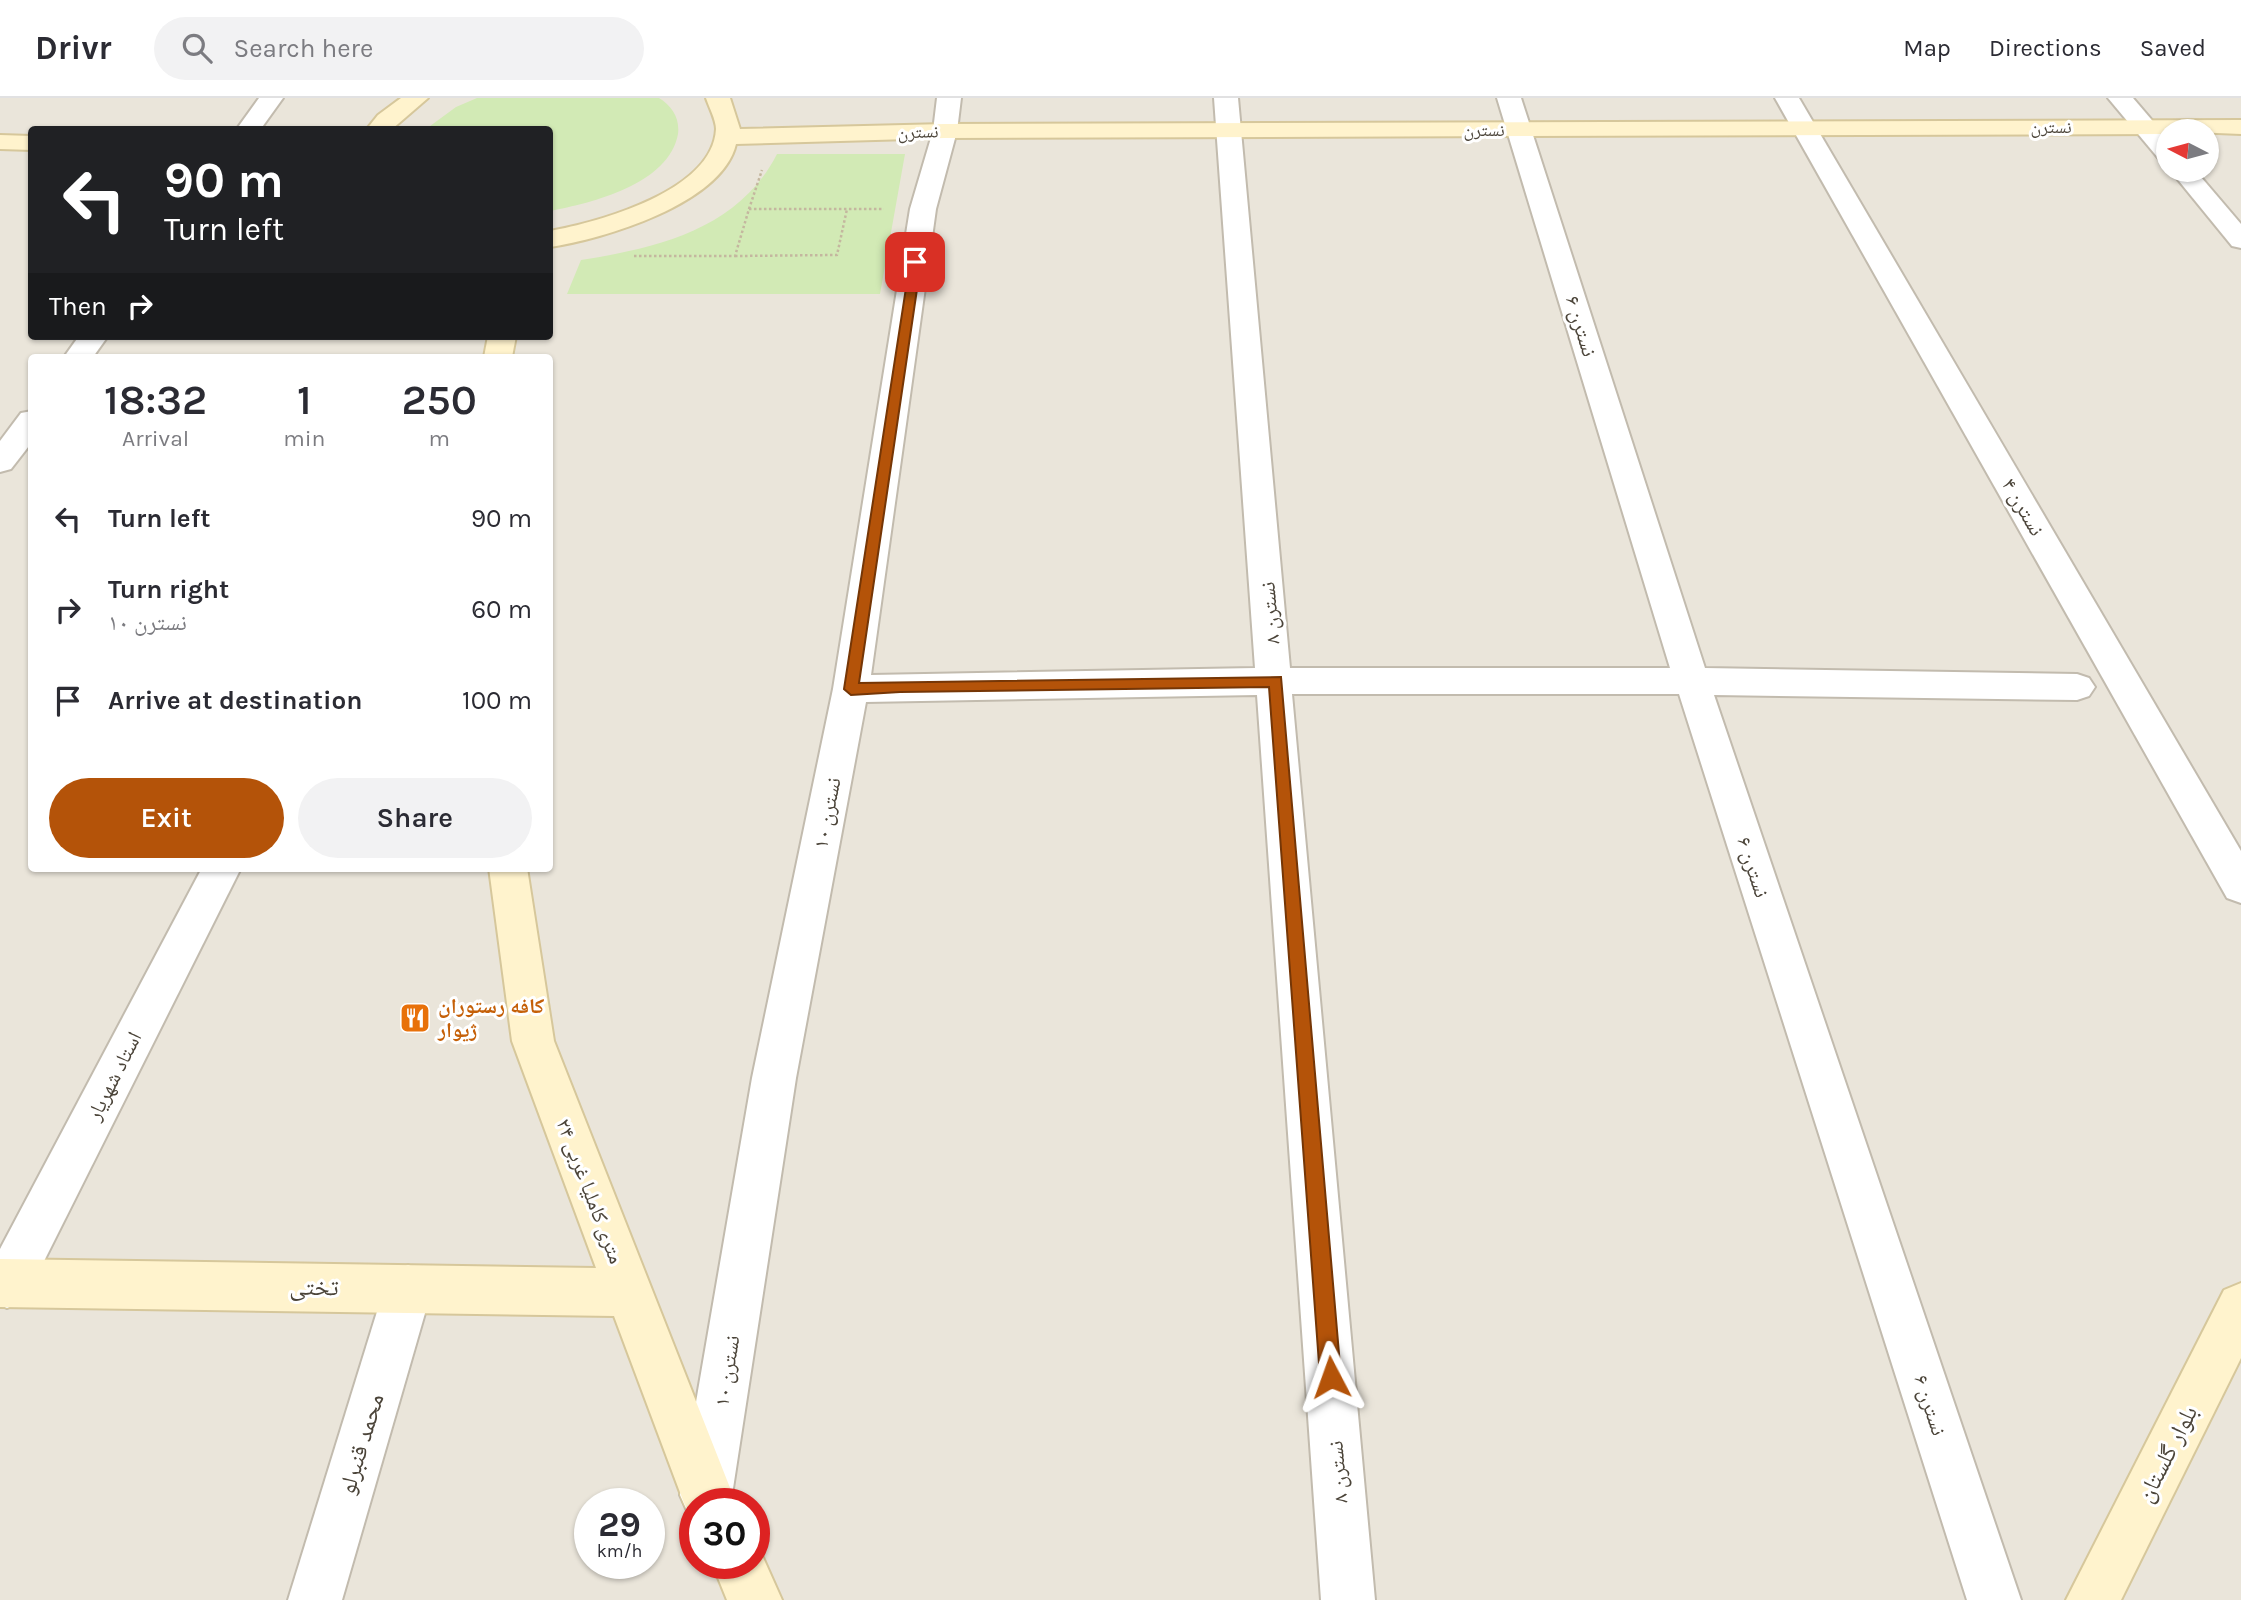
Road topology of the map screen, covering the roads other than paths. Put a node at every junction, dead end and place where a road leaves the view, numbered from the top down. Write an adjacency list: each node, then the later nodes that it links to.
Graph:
1 (271, 98): 9 (street)
2 (416, 98): 10 (main road)
3 (718, 98): 14 (main road)
4 (1787, 98): 13 (street, نسترن ۴)
5 (2120, 98): 11 (street)
6 (947, 114): 7 (main road, نسترن); 14 (main road, نسترن); 28 (street, نسترن ۱۰)
7 (1228, 114): 8 (main road, نسترن); 25 (street, نسترن ۸)
8 (1515, 114): 13 (main road, نسترن); 26 (street, نسترن ۶)
9 (251, 126)
10 (381, 126)
11 (2145, 126): 12 (main road, نسترن); 13 (main road, نسترن); 15 (street)
12 (2241, 127)
13 (1805, 128): 31 (street, نسترن ۴)
14 (728, 137): 19 (main road)
15 (2156, 139)
16 (0, 142): 17 (main road)
17 (28, 143)
18 (2192, 182): 20 (street)
19 (553, 238)
20 (2241, 240)
21 (91, 340): 22 (street)
22 (80, 354)
23 (28, 425): 24 (street)
24 (0, 462)
25 (1275, 681): 26 (street); 28 (street); 41 (street, نسترن ۸)
26 (1692, 681): 27 (street); 42 (street, نسترن ۶)
27 (2077, 687)
28 (851, 689): 37 (street, نسترن ۱۰)
29 (220, 872): 32 (street, استاد شهریار)
30 (510, 872): 34 (main road, ۲۴ متری کاملیا غربی)
31 (2241, 886)
32 (4, 1283): 33 (main road, تختی)
33 (408, 1289): 34 (main road, تختی); 39 (street, محمد قنبرلو)
34 (628, 1292): 36 (main road, ۲۴ متری کاملیا غربی)
35 (2241, 1307): 43 (main road, بلوار گلستان)
36 (704, 1488)
37 (710, 1488)
38 (745, 1579): 40 (main road)
39 (315, 1600)
40 (755, 1600)
41 (1348, 1600)
42 (1994, 1600)
43 (2093, 1600)

